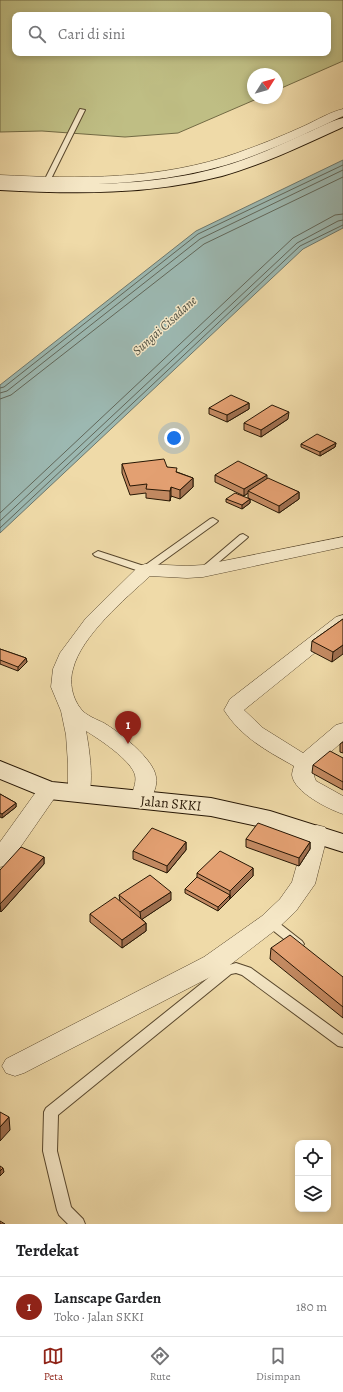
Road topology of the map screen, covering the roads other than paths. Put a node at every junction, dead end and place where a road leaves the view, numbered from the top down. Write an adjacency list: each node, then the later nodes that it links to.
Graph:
1 (82, 110): 5 (lane)
2 (343, 112): 5 (street)
3 (343, 122): 6 (main road)
4 (0, 179): 5 (street)
5 (47, 181)
6 (0, 186)
7 (213, 521): 11 (lane)
8 (243, 536): 12 (lane)
9 (343, 542): 12 (street)
10 (98, 554): 11 (lane)
11 (145, 570): 12 (street); 14 (street)
12 (203, 571)
13 (343, 621): 16 (street)
14 (72, 714): 19 (street); 20 (street)
15 (343, 730): 16 (street)
16 (305, 763): 21 (street)
17 (0, 769): 18 (main road, Jalan SKKI)
18 (49, 790): 19 (main road, Jalan SKKI); 24 (street)
19 (79, 794): 20 (main road, Jalan SKKI)
20 (140, 800): 22 (main road, Jalan SKKI)
21 (343, 806)
22 (317, 833): 23 (main road, Jalan SKKI); 25 (street)
23 (343, 843)
24 (0, 859)
25 (270, 922): 26 (lane); 28 (street)
26 (306, 951)
27 (343, 1042): 29 (lane)
28 (16, 1066)
29 (78, 1224)

